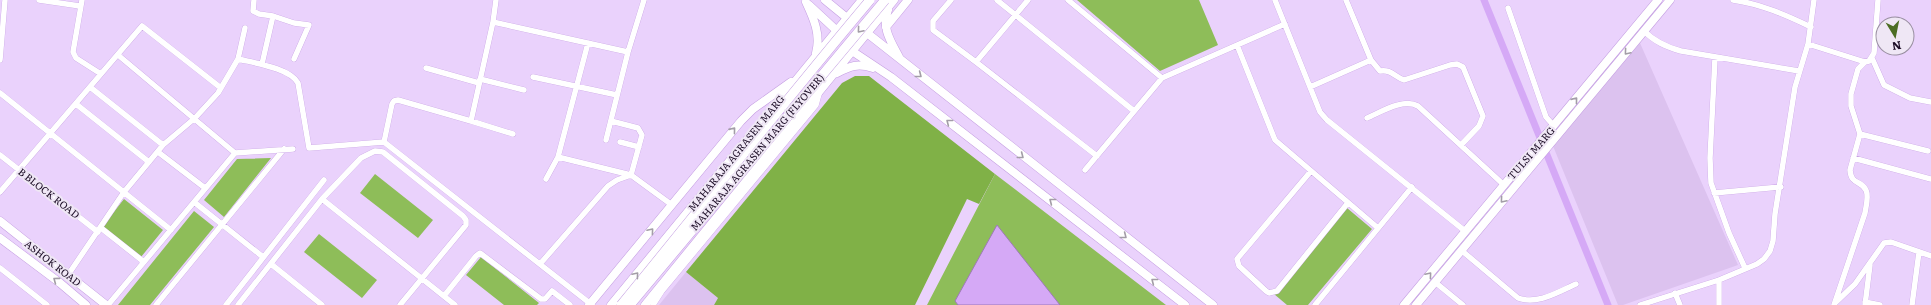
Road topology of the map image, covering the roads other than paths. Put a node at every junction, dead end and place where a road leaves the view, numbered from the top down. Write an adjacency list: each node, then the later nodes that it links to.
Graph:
1 (5, 0): 47 (street)
2 (39, 0): 23 (street)
3 (254, 0): 26 (street)
4 (496, 0): 28 (street)
5 (644, 0): 39 (street)
6 (825, 0): 27 (street)
7 (862, 0): 27 (street, MAHARAJA AGRASEN MARG)
8 (870, 0): 154 (main road, MAHARAJA AGRASEN MARG (FLYOVER), bridge)
9 (908, 0): 30 (street)
10 (951, 0): 50 (street)
11 (997, 0): 25 (street)
12 (1028, 0): 25 (street)
13 (1068, 0): 60 (street)
14 (1275, 0): 29 (street)
15 (1346, 0): 48 (street)
16 (1658, 0): 77 (street, TULSI MARG, one-way to 16)
17 (1670, 0): 34 (street, TULSI MARG)
18 (1735, 0): 31 (street)
19 (1814, 0): 31 (street)
20 (1878, 0): 44 (street)
21 (804, 1): 33 (street); 42 (street)
22 (890, 1): 30 (street); 35 (street); 155 (main road, MAHARAJA AGRASEN MARG (FLYOVER), one-way to 155, bridge)
23 (81, 3): 55 (street)
24 (1508, 8): 77 (street)
25 (1016, 14): 50 (street); 72 (street)
26 (273, 16): 46 (street); 52 (street)
27 (847, 18): 33 (street, MAHARAJA AGRASEN MARG)
28 (493, 22): 36 (street); 61 (street)
29 (1285, 24): 38 (street); 64 (street)
30 (886, 26): 49 (street)
31 (1812, 27): 37 (street)
32 (245, 28): 45 (street)
33 (836, 30): 42 (street, MAHARAJA AGRASEN MARG)
34 (1644, 31): 43 (street); 77 (street, TULSI MARG, one-way to 77)
35 (867, 33): 40 (street); 49 (street)
36 (588, 43): 39 (street); 63 (street)
37 (1808, 44): 51 (street); 54 (street)
38 (1237, 46): 60 (street); 99 (street)
39 (628, 52): 69 (street)
40 (852, 52): 56 (street); 59 (street)
41 (118, 54): 55 (street); 65 (street); 73 (street)
42 (816, 54): 58 (street, MAHARAJA AGRASEN MARG)
43 (1715, 58): 54 (street); 110 (street)
44 (1872, 58): 51 (street); 70 (street)
45 (238, 59): 52 (street); 65 (street)
46 (294, 59)
47 (0, 60)
48 (1371, 60): 64 (street); 84 (street)
49 (902, 62): 159 (street, one-way to 159)
50 (976, 62): 93 (street)
51 (1865, 62): 80 (street)
52 (262, 64): 82 (street)
53 (426, 68): 61 (street)
54 (1799, 71): 106 (street)
55 (101, 74): 62 (street)
56 (886, 74): 59 (street); 158 (street, one-way to 56)
57 (532, 77): 63 (street)
58 (798, 77): 114 (street, one-way to 58); 115 (street, MAHARAJA AGRASEN MARG)
59 (831, 77): 67 (street)
60 (1162, 78): 72 (street)
61 (480, 81): 66 (street); 75 (street)
62 (90, 86): 71 (street); 85 (street)
63 (577, 87): 69 (street); 94 (street)
64 (1310, 87): 105 (street)
65 (221, 88): 73 (street)
66 (524, 90)
67 (820, 90): 122 (street); 157 (street)
68 (0, 93): 78 (street)
69 (617, 95): 76 (street)
70 (1931, 102)
71 (76, 104): 78 (street); 96 (street)
72 (1134, 111): 93 (street)
73 (195, 118): 85 (street); 91 (street)
74 (1366, 118): 84 (street)
75 (471, 121): 79 (street); 82 (street)
76 (611, 121): 81 (street); 86 (street)
77 (1554, 131): 104 (street, TULSI MARG); 124 (street, TULSI MARG, one-way to 124)
78 (50, 133): 97 (street); 109 (street)
79 (513, 134)
80 (1860, 134): 89 (street); 95 (street)
81 (606, 140)
82 (384, 142): 130 (street)
83 (620, 142): 86 (street)
84 (1461, 145): 104 (street)
85 (163, 146): 90 (street)
86 (639, 147): 100 (street)
87 (284, 149): 88 (street); 91 (street); 117 (street)
88 (294, 149)
89 (1928, 151)
90 (158, 152): 96 (street); 107 (street)
91 (235, 153): 107 (street)
92 (0, 155): 97 (street, B BLOCK ROAD)
93 (1096, 156): 98 (street)
94 (558, 157): 100 (street); 101 (street)
95 (1853, 158): 102 (street); 167 (street)
96 (149, 162): 109 (street)
97 (19, 170): 108 (street); 119 (street, B BLOCK ROAD)
98 (1085, 170)
99 (1311, 171): 113 (street); 113 (street)
100 (631, 175): 114 (street); 130 (street)
101 (546, 179)
102 (1931, 179)
103 (324, 180): 127 (street)
104 (1504, 185): 121 (street, TULSI MARG)
105 (1412, 187): 118 (street); 121 (street)
106 (1781, 187): 110 (street); 133 (street)
107 (205, 188): 112 (street)
108 (0, 192)
109 (124, 192): 119 (street); 120 (street)
110 (1714, 193): 133 (street)
111 (322, 199): 129 (street); 135 (street); 135 (street)
112 (194, 202): 117 (street); 120 (street)
113 (1347, 204): 118 (street)
114 (672, 205): 152 (street, one-way to 114)
115 (684, 217): 122 (street); 153 (street, MAHARAJA AGRASEN MARG, one-way to 115)
116 (0, 221): 134 (street, ASHOK ROAD)
117 (222, 225): 127 (street); 145 (street)
118 (1378, 228): 160 (street)
119 (99, 230): 128 (street, B BLOCK ROAD); 134 (street)
120 (171, 230): 128 (street)
121 (1465, 231): 161 (street, TULSI MARG, one-way to 121)
122 (704, 234): 156 (street)
123 (0, 238): 143 (street, ASHOK ROAD, one-way to 123)
124 (1461, 250): 137 (street, TULSI MARG); 138 (street)
125 (1919, 252): 126 (street); 131 (street); 169 (street)
126 (1931, 256)
127 (263, 257): 146 (street)
128 (144, 262): 144 (street)
129 (271, 264): 147 (street); 148 (street)
130 (540, 264): 152 (street)
131 (1870, 265): 141 (street); 167 (street)
132 (0, 268): 142 (street)
133 (1745, 268): 136 (street)
134 (68, 275): 144 (street, ASHOK ROAD)
135 (422, 279): 140 (street); 149 (street)
136 (1718, 280): 139 (street); 166 (street)
137 (1434, 282): 162 (street, TULSI MARG); 163 (street)
138 (1576, 284)
139 (1675, 293): 164 (street); 165 (street)
140 (444, 296): 150 (street); 151 (street)
141 (1865, 304): 168 (street)
142 (47, 305)
143 (86, 305)
144 (107, 305)
145 (156, 305)
146 (226, 305)
147 (238, 305)
148 (322, 305)
149 (400, 305)
150 (455, 305)
151 (570, 305)
152 (591, 305)
153 (611, 305)
154 (621, 305)
155 (630, 305)
156 (645, 305)
157 (653, 305)
158 (1185, 305)
159 (1213, 305)
160 (1316, 305)
161 (1404, 305)
162 (1416, 305)
163 (1463, 305)
164 (1640, 305)
165 (1680, 305)
166 (1719, 305)
167 (1833, 305)
168 (1880, 305)
169 (1912, 305)

